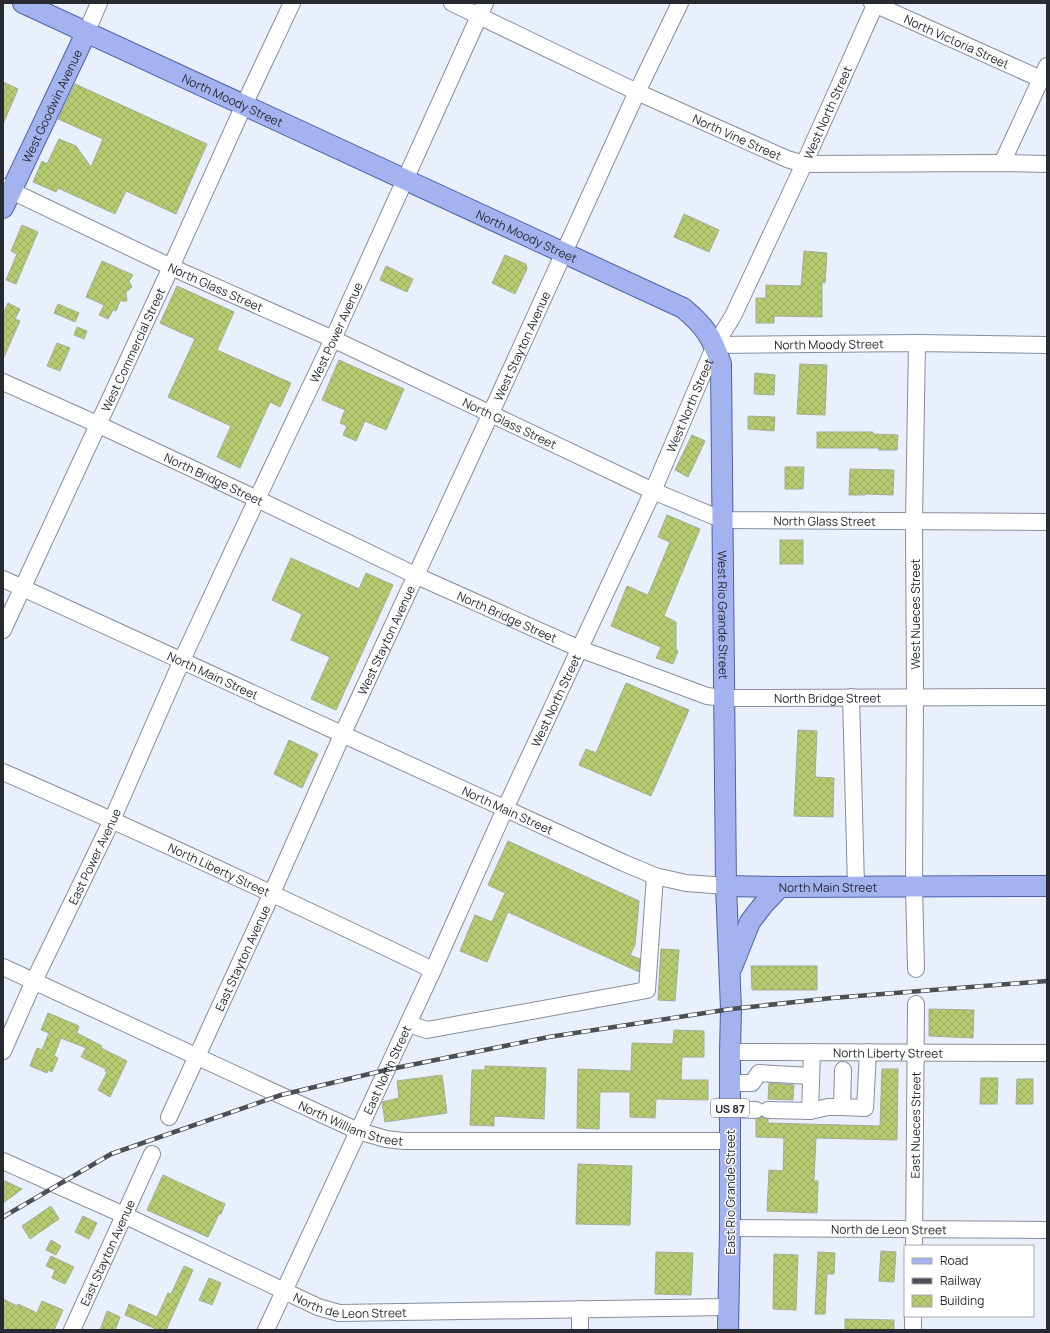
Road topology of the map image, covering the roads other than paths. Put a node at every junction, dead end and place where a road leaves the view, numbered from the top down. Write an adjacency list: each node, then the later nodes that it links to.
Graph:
1 (24, 3): 8 (main road, North Moody Street)
2 (99, 3): 8 (street, West Goodwin Avenue)
3 (292, 3): 11 (street, West Commercial Street)
4 (452, 3): 7 (street, North Vine Street)
5 (680, 3): 10 (street, West Stayton Avenue)
6 (874, 3): 9 (street, North Victoria Street); 13 (street, West North Street)
7 (482, 9): 10 (street, North Vine Street); 15 (street, West Power Avenue)
8 (86, 33): 11 (main road, North Moody Street); 16 (main road, West Goodwin Avenue)
9 (1044, 73): 12 (street)
10 (637, 92): 13 (street, North Vine Street); 17 (street, West Stayton Avenue)
11 (244, 105): 15 (main road, North Moody Street); 18 (street, West Commercial Street)
12 (1002, 163): 13 (street, North Vine Street); 14 (street, North Vine Street)
13 (804, 164): 21 (street, West North Street)
14 (1047, 164)
15 (405, 178): 17 (main road, North Moody Street); 19 (street, West Power Avenue)
16 (6, 195): 18 (street, North Glass Street)
17 (564, 253): 21 (main road, North Moody Street); 24 (street, West Stayton Avenue)
18 (171, 268): 19 (street, North Glass Street); 25 (street, West Commercial Street)
19 (333, 339): 24 (street, North Glass Street); 27 (street, West Power Avenue)
20 (917, 342): 21 (street, North Moody Street); 22 (street, North Moody Street); 29 (street, West Nueces Street)
21 (715, 345): 26 (street, West North Street); 28 (main road, West Rio Grande Street)
22 (1047, 345)
23 (3, 382): 25 (street, North Bridge Street)
24 (491, 413): 26 (street, North Glass Street); 31 (street, West Stayton Avenue)
25 (98, 424): 27 (street, North Bridge Street); 33 (street, West Commercial Street)
26 (653, 491): 28 (street, North Glass Street); 35 (street, West North Street)
27 (257, 499): 31 (street, North Bridge Street); 36 (street, West Power Avenue)
28 (723, 520): 29 (street, North Glass Street); 40 (main road, West Rio Grande Street)
29 (914, 520): 30 (street, North Glass Street); 38 (street, West Nueces Street)
30 (1047, 522)
31 (417, 576): 35 (street, North Bridge Street); 41 (street, West Stayton Avenue)
32 (3, 579): 33 (street, North Main Street)
33 (22, 588): 34 (street, West Commercial Street); 36 (street, North Main Street)
34 (3, 630)
35 (580, 649): 40 (street, North Bridge Street); 43 (street, West North Street)
36 (182, 660): 41 (street, North Main Street); 44 (street, East Power Avenue)
37 (850, 697): 38 (street, North Bridge Street); 40 (street, North Bridge Street); 47 (street)
38 (915, 697): 39 (street, North Bridge Street); 48 (street, West Nueces Street)
39 (1047, 697)
40 (724, 698): 46 (main road, West Rio Grande Street)
41 (343, 733): 43 (street, North Main Street); 51 (street, East Stayton Avenue)
42 (3, 772): 44 (street, North Liberty Street)
43 (505, 809): 45 (street, North Main Street); 54 (street, East North Street)
44 (112, 820): 51 (street, North Liberty Street); 56 (street, East Power Avenue)
45 (655, 876): 46 (street, North Main Street); 58 (street)
46 (726, 886): 50 (main road, North Main Street); 55 (main road, East Rio Grande Street / US 87)
47 (856, 886): 48 (main road, North Main Street); 50 (main road, North Main Street)
48 (914, 886): 49 (main road, North Main Street); 53 (street)
49 (1047, 886)
50 (780, 887): 55 (main road)
51 (272, 893): 54 (street, North Liberty Street); 65 (street, East Stayton Avenue)
52 (3, 967): 56 (street, North William Street)
53 (916, 969)
54 (434, 970): 58 (street, East North Street)
55 (730, 975): 60 (main road, East Rio Grande Street / US 87)
56 (34, 981): 59 (street, East Power Avenue); 65 (street, North William Street)
57 (916, 1004): 63 (street, East Nueces Street)
58 (408, 1024): 73 (street, East North Street)
59 (3, 1052)
60 (730, 1052): 61 (street, North Liberty Street); 68 (main road, East Rio Grande Street / US 87)
61 (812, 1052): 62 (street, North Liberty Street); 67 (street)
62 (868, 1052): 63 (street, North Liberty Street); 69 (street)
63 (916, 1052): 64 (street, North Liberty Street); 79 (street, East Nueces Street)
64 (1047, 1053)
65 (196, 1056): 72 (street, East Stayton Avenue); 73 (street, North William Street)
66 (843, 1070): 69 (street)
67 (811, 1076): 68 (street); 71 (street)
68 (730, 1084): 70 (main road, East Rio Grande Street / US 87)
69 (842, 1107): 71 (street)
70 (730, 1109): 71 (street); 74 (main road, East Rio Grande Street / US 87)
71 (810, 1111)
72 (169, 1117)
73 (358, 1131): 74 (street, North William Street); 82 (street, East North Street)
74 (730, 1140): 78 (main road, East Rio Grande Street / US 87)
75 (152, 1154): 77 (street, East Stayton Avenue)
76 (3, 1161): 77 (street, North de Leon Street)
77 (124, 1215): 82 (street, North de Leon Street); 86 (street, East Stayton Avenue)
78 (730, 1228): 79 (street, North de Leon Street); 83 (main road, East Rio Grande Street / US 87)
79 (914, 1230): 80 (street, North de Leon Street); 81 (street, East Nueces Street)
80 (1047, 1230)
81 (914, 1245)
82 (284, 1291): 84 (street, North de Leon Street); 87 (street, East North Street)
83 (728, 1307): 84 (street, North de Leon Street); 89 (main road, East Rio Grande Street / US 87)
84 (580, 1309): 88 (street)
85 (913, 1317): 90 (street)
86 (72, 1330)
87 (266, 1330)
88 (580, 1330)
89 (728, 1330)
90 (913, 1330)

